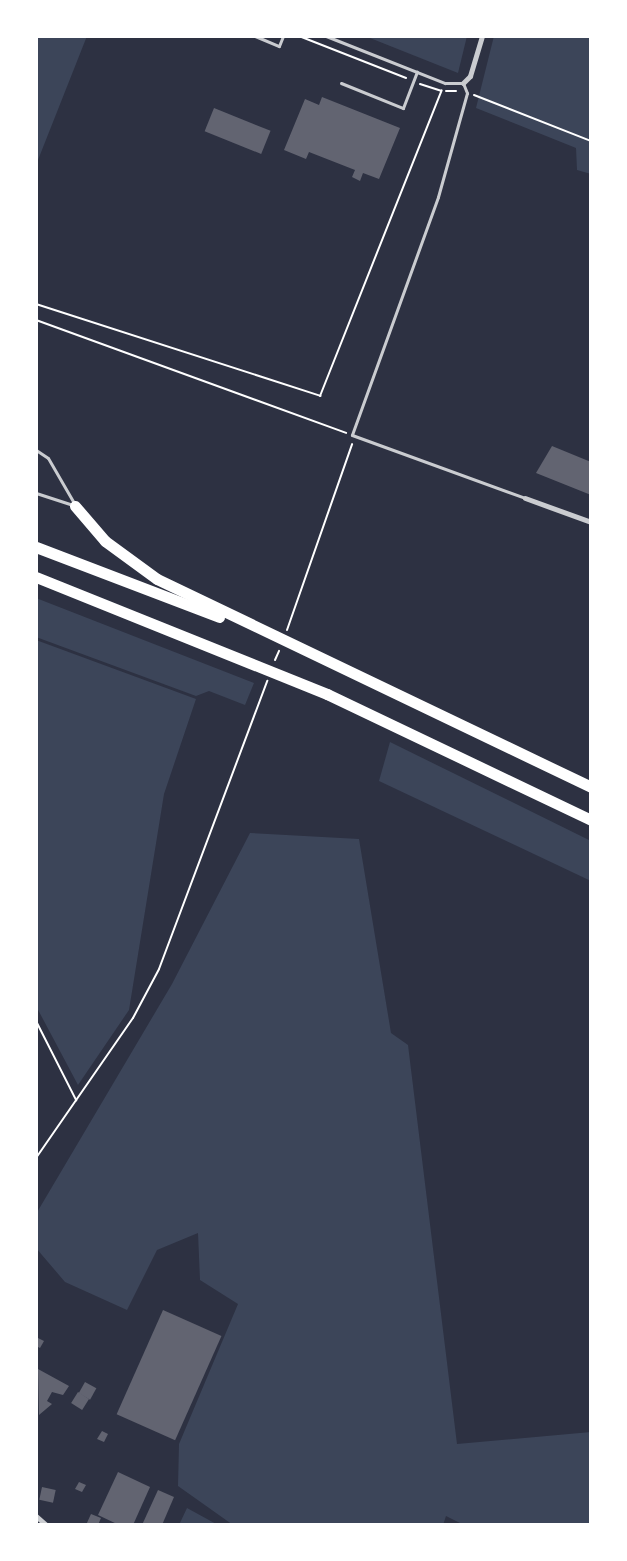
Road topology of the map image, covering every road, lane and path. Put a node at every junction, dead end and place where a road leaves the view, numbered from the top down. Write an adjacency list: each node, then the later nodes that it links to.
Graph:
1 (255, 36): 2 (lane)
2 (283, 36)
3 (299, 36): 7 (path)
4 (326, 36): 6 (lane)
5 (482, 36): 9 (street)
6 (417, 72): 7 (lane); 8 (lane)
7 (414, 81): 10 (lane); 11 (path)
8 (445, 83): 9 (lane); 11 (path)
9 (463, 83): 12 (lane)
10 (341, 84)
11 (442, 91): 12 (path); 14 (path)
12 (466, 91): 13 (path); 16 (lane)
13 (591, 141)
14 (36, 304)
15 (36, 320): 16 (path)
16 (352, 435): 19 (lane); 24 (path)
17 (36, 450): 20 (lane)
18 (36, 493): 20 (lane)
19 (525, 498): 21 (street)
20 (76, 506): 24 (highway)
21 (591, 522)
22 (36, 547): 24 (highway)
23 (36, 577): 28 (highway)
24 (285, 643): 25 (path); 27 (highway)
25 (274, 664)
26 (270, 672): 30 (path)
27 (591, 788)
28 (591, 820)
29 (36, 1021): 30 (path)
30 (76, 1100): 31 (path)
31 (36, 1158)
32 (36, 1516): 33 (street)
33 (46, 1525)

